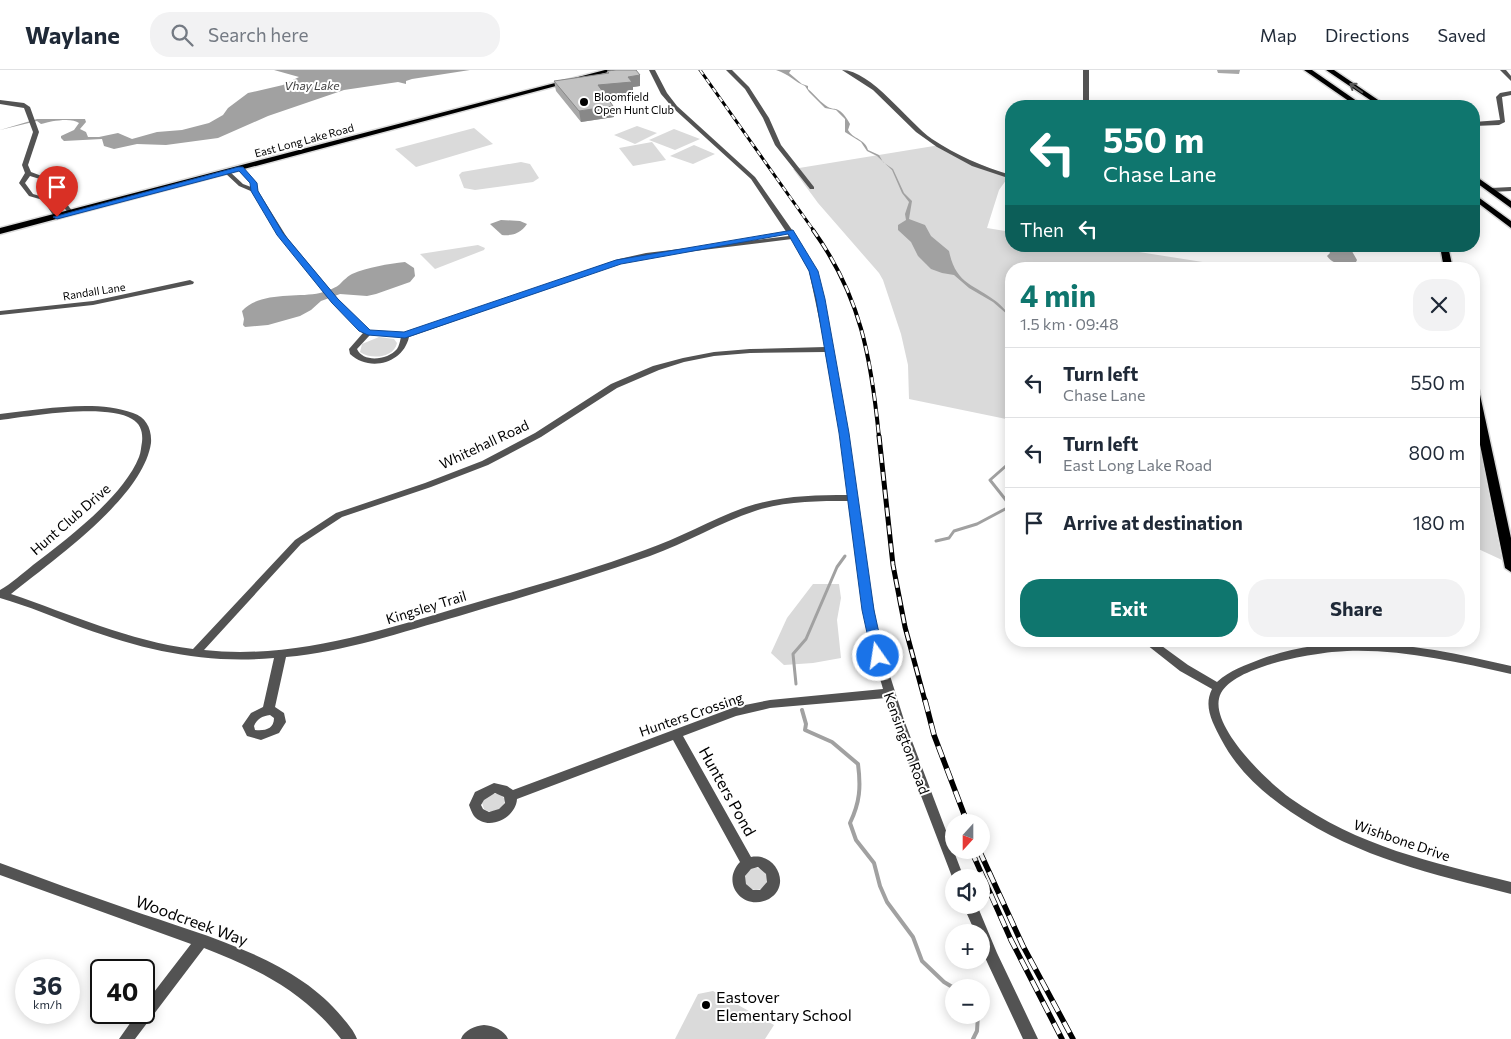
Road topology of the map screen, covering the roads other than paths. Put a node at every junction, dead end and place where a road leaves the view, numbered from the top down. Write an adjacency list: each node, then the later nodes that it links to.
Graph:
1 (613, 70): 18 (main road, East Long Lake Road)
2 (652, 70): 39 (street, Kensington Road)
3 (729, 70): 23 (street)
4 (845, 70): 21 (street)
5 (1086, 70): 11 (street)
6 (1307, 70): 12 (main road)
7 (1329, 70): 13 (main road, one-way to 7)
8 (1503, 70): 9 (street)
9 (1511, 79)
10 (1511, 93): 17 (street)
11 (1086, 100)
12 (1351, 100)
13 (1374, 100)
14 (0, 102): 20 (street)
15 (1480, 121): 17 (street)
16 (1480, 123): 17 (street)
17 (1484, 123)
18 (240, 169): 19 (main road, East Long Lake Road); 26 (street)
19 (227, 172): 26 (street); 34 (main road, East Long Lake Road)
20 (28, 173): 27 (street); 28 (street)
21 (1005, 175)
22 (1480, 182): 25 (main road)
23 (812, 188)
24 (1511, 189): 25 (street)
25 (1491, 190): 32 (main road)
26 (255, 191): 42 (street)
27 (56, 196): 28 (street); 31 (street)
28 (45, 198): 33 (street)
29 (1480, 200): 36 (main road)
30 (1480, 201): 37 (main road)
31 (62, 204): 33 (street); 34 (street)
32 (1511, 205)
33 (51, 207): 35 (street)
34 (71, 213): 35 (main road, East Long Lake Road)
35 (57, 217): 38 (main road, East Long Lake Road)
36 (1511, 219)
37 (1511, 225)
38 (0, 232)
39 (792, 235): 43 (street); 44 (street, Kensington Road)
40 (190, 282): 41 (street, Randall Lane)
41 (0, 313)
42 (368, 333): 43 (street); 43 (street)
43 (405, 335)
44 (829, 349): 47 (street, Kensington Road); 51 (street, Whitehall Road)
45 (0, 417): 49 (street, Hunt Club Drive)
46 (1480, 418): 48 (main road)
47 (852, 498): 52 (street, Kingsley Trail); 55 (street, Kensington Road)
48 (1510, 561)
49 (1, 595): 51 (street, Kingsley Trail)
50 (1155, 647): 54 (street)
51 (195, 653): 52 (street, Kingsley Trail)
52 (280, 653): 56 (street)
53 (1511, 670): 54 (street)
54 (1219, 688): 62 (street, Wishbone Drive)
55 (888, 693): 57 (street, Hunters Crossing); 61 (street, Kensington Road)
56 (268, 711)
57 (676, 734): 58 (street, Hunters Crossing); 59 (street, Hunters Pond)
58 (511, 796)
59 (748, 864)
60 (0, 869): 64 (street, Woodcreek Way)
61 (955, 869)
62 (1511, 888)
63 (974, 914): 69 (street)
64 (202, 942): 65 (street); 66 (street, Woodcreek Way)
65 (126, 1039)
66 (350, 1039)
67 (468, 1039): 68 (street)
68 (500, 1039)
69 (1031, 1039)

